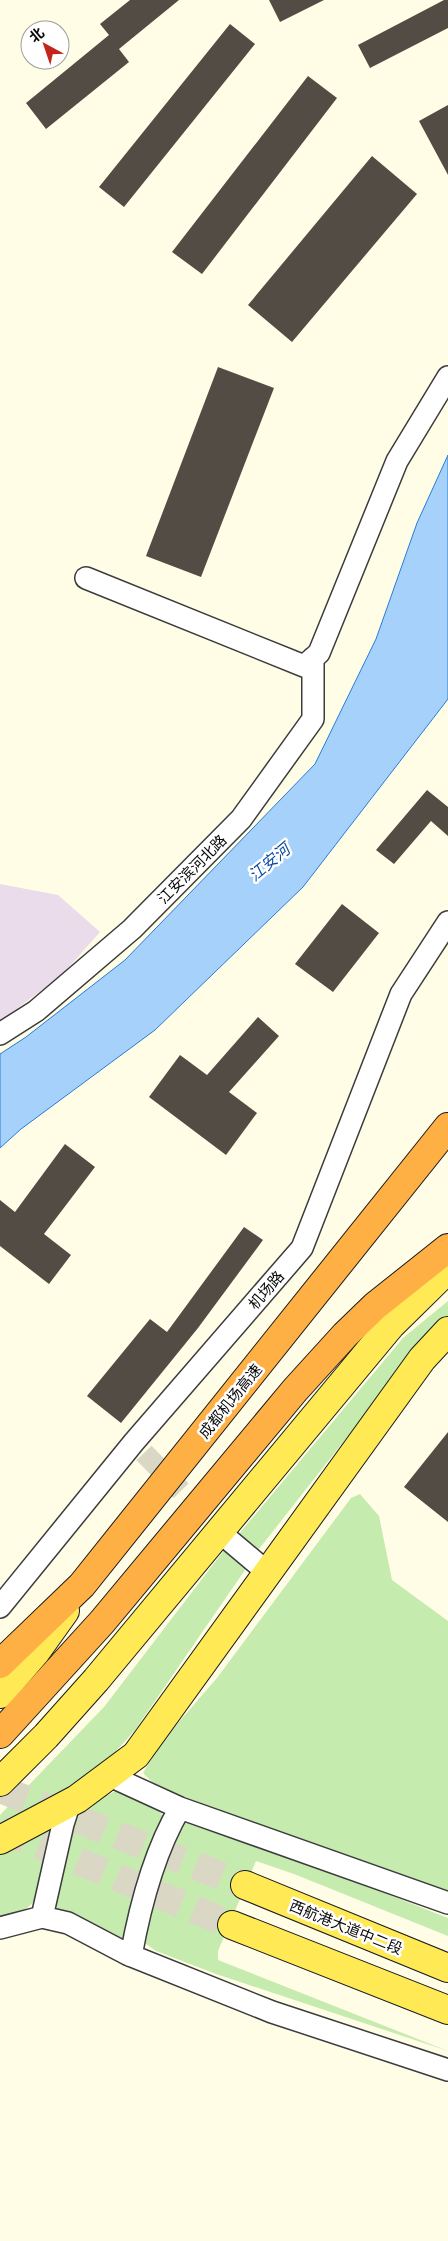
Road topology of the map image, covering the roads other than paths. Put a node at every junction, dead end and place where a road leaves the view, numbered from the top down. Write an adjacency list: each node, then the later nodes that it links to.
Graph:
1 (448, 377): 3 (street)
2 (86, 578): 3 (street)
3 (314, 658): 5 (street, 江安滨河北路)
4 (448, 922): 13 (street, 机场路)
5 (0, 1034)
6 (448, 1127): 12 (highway, 成都机场高速)
7 (448, 1248): 16 (highway)
8 (448, 1269): 18 (main road)
9 (448, 1331): 11 (main road)
10 (229, 1540): 11 (street)
11 (267, 1572): 17 (main road)
12 (82, 1585): 14 (highway, 成都机场高速); 15 (main road)
13 (0, 1607)
14 (0, 1664)
15 (0, 1694)
16 (0, 1734)
17 (108, 1775): 19 (main road); 20 (street)
18 (3, 1780)
19 (70, 1802): 21 (main road); 24 (street)
20 (180, 1808): 23 (street); 27 (street)
21 (0, 1840)
22 (245, 1885): 28 (main road, 西航港大道中二段)
23 (448, 1903)
24 (42, 1916): 26 (street); 27 (street)
25 (232, 1925): 29 (main road)
26 (0, 1928)
27 (131, 1956): 30 (street)
28 (448, 1968)
29 (448, 2010)
30 (448, 2070)

